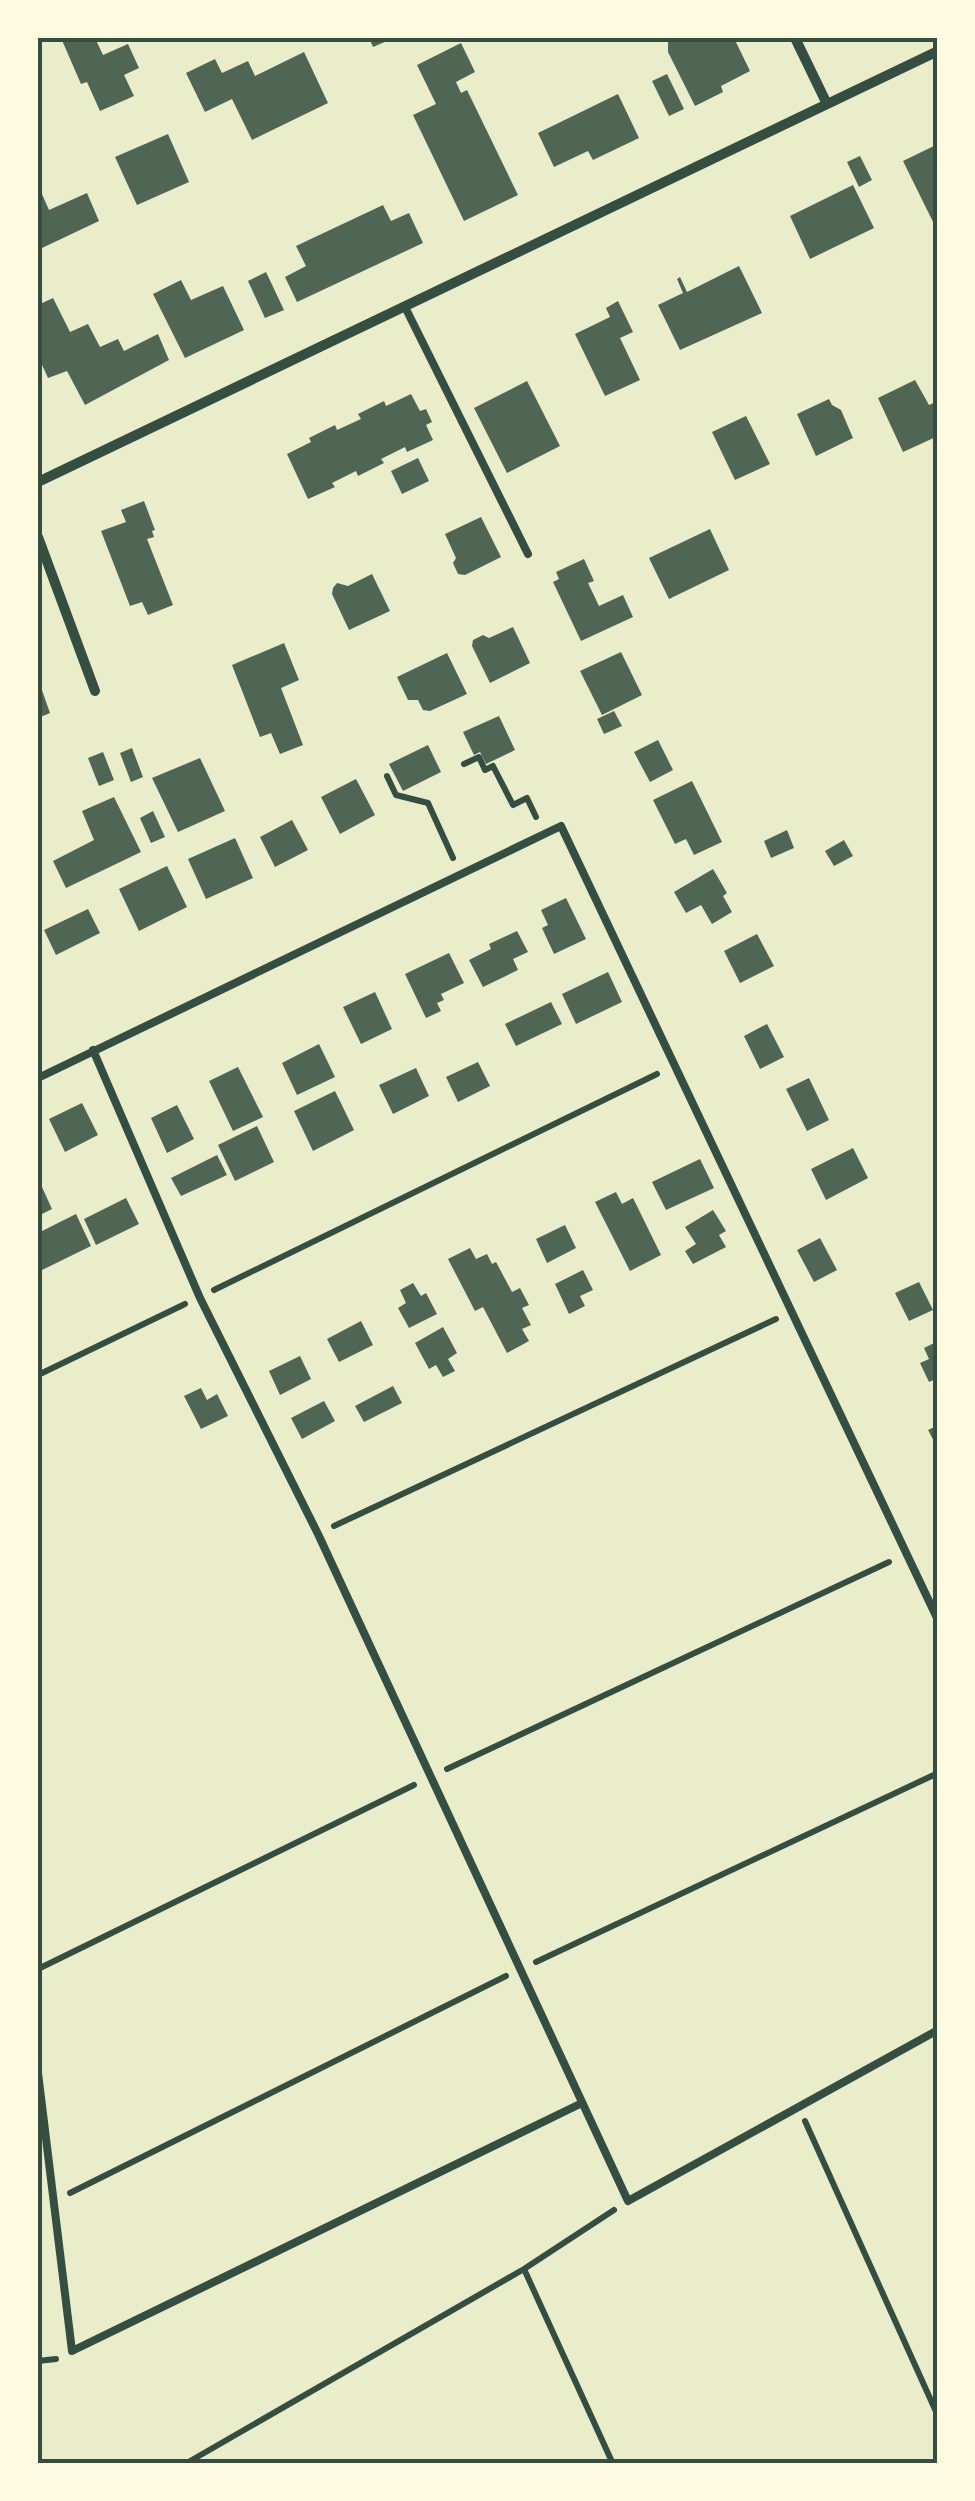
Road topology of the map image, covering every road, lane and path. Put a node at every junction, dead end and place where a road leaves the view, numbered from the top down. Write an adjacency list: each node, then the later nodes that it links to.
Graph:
1 (795, 38): 3 (street)
2 (938, 51): 3 (street)
3 (828, 104): 4 (street)
4 (405, 307): 5 (street); 7 (lane)
5 (38, 482)
6 (38, 537): 8 (street)
7 (528, 554)
8 (95, 691)
9 (464, 764): 11 (path)
10 (387, 776): 12 (path)
11 (544, 834): 12 (lane); 14 (lane)
12 (460, 874): 13 (lane)
13 (93, 1050): 15 (lane); 16 (lane)
14 (672, 1066): 16 (path); 17 (lane)
15 (38, 1078)
16 (200, 1298): 18 (path); 19 (lane)
17 (790, 1312): 19 (path); 20 (lane)
18 (38, 1375)
19 (318, 1534): 23 (lane)
20 (906, 1554): 21 (lane); 23 (path)
21 (938, 1620)
22 (938, 1773): 25 (path)
23 (432, 1776): 24 (path); 25 (lane)
24 (38, 1969)
25 (520, 1970): 28 (lane); 30 (path)
26 (938, 2030): 29 (lane)
27 (38, 2073): 30 (lane)
28 (582, 2103): 30 (lane); 31 (lane)
29 (799, 2106): 31 (lane); 33 (path)
30 (55, 2200)
31 (628, 2201): 32 (path)
32 (524, 2269): 34 (path); 35 (path)
33 (938, 2416)
34 (185, 2464)
35 (613, 2464)

